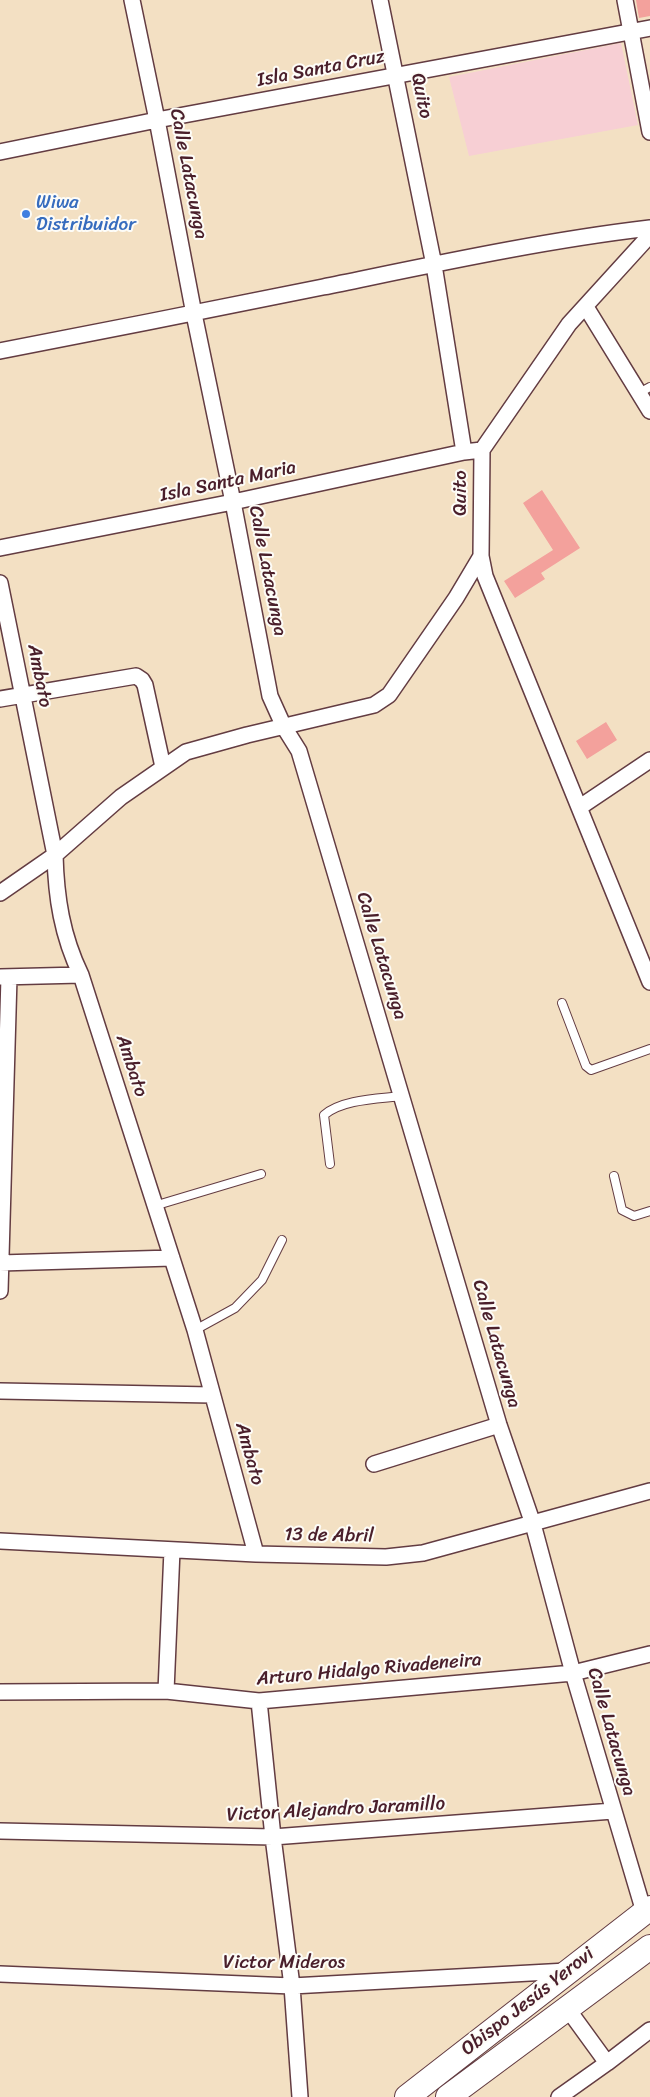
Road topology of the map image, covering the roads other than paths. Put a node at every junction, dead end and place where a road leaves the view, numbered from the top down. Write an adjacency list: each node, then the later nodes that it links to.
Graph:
1 (132, 0): 7 (street, Calle Latacunga)
2 (380, 0): 6 (street, Quito)
3 (625, 0): 5 (street)
4 (650, 28): 5 (street, Isla Santa Cruz)
5 (630, 32): 6 (street, Isla Santa Cruz); 8 (street)
6 (397, 74): 7 (street, Isla Santa Cruz); 12 (street, Quito)
7 (158, 120): 9 (street, Isla Santa Cruz); 14 (street, Calle Latacunga)
8 (650, 132)
9 (0, 152)
10 (650, 228): 12 (street)
11 (650, 235): 13 (street)
12 (434, 265): 14 (street); 19 (street, Quito)
13 (586, 307): 16 (street); 18 (street)
14 (194, 314): 15 (street); 20 (street, Calle Latacunga)
15 (0, 351)
16 (645, 390): 17 (street)
17 (650, 411)
18 (482, 450): 19 (street, Quito); 22 (street, Quito)
19 (464, 452): 20 (street, Isla Santa Maria)
20 (233, 502): 21 (street, Isla Santa Maria); 26 (street, Calle Latacunga)
21 (0, 548)
22 (481, 556): 26 (street); 29 (street, Quito)
23 (0, 583): 24 (street, Ambato)
24 (22, 695): 25 (street); 28 (street); 30 (street, Ambato)
25 (0, 699)
26 (284, 727): 28 (street); 37 (street, Calle Latacunga)
27 (650, 760): 29 (street)
28 (163, 766): 30 (street)
29 (580, 807): 34 (street, Quito)
30 (54, 855): 31 (street); 32 (street, Ambato)
31 (0, 893)
32 (81, 974): 33 (street); 42 (street, Ambato)
33 (4, 977): 38 (street)
34 (650, 982)
35 (562, 1003): 36 (lane)
36 (650, 1049)
37 (402, 1096): 39 (lane); 51 (street, Calle Latacunga)
38 (2, 1129): 46 (street)
39 (330, 1164)
40 (261, 1174): 42 (lane)
41 (614, 1176): 43 (lane)
42 (154, 1206): 45 (street, Ambato)
43 (650, 1211)
44 (282, 1240): 48 (lane)
45 (172, 1258): 46 (street); 48 (street, Ambato)
46 (1, 1263): 47 (street)
47 (0, 1291)
48 (194, 1330): 50 (street, Ambato)
49 (0, 1391): 50 (street)
50 (212, 1395): 57 (street, Ambato)
51 (499, 1425): 52 (street); 54 (street, Calle Latacunga)
52 (374, 1464)
53 (650, 1491): 54 (street, 13 de Abril)
54 (533, 1524): 57 (street, 13 de Abril); 59 (street, Calle Latacunga)
55 (0, 1541): 56 (street, 13 de Abril)
56 (172, 1550): 57 (street, 13 de Abril); 60 (street)
57 (256, 1554)
58 (650, 1654): 59 (street, Arturo Hidalgo Rivadeneira)
59 (573, 1673): 62 (street, Arturo Hidalgo Rivadeneira); 63 (street, Calle Latacunga)
60 (166, 1691): 61 (street, Arturo Hidalgo Rivadeneira); 62 (street, Arturo Hidalgo Rivadeneira)
61 (0, 1692)
62 (259, 1702): 65 (street)
63 (614, 1811): 65 (street, Victor Alejandro Jaramillo); 66 (street, Calle Latacunga)
64 (0, 1831): 65 (street, Victor Alejandro Jaramillo)
65 (273, 1837): 70 (street)
66 (647, 1910): 68 (main road, Obispo Jesús Yerovi)
67 (650, 1947): 71 (main road, Obispo Jesús Yerovi)
68 (567, 1971): 70 (street, Victor Mideros); 75 (main road, Obispo Jesús Yerovi)
69 (0, 1974): 70 (street, Victor Mideros)
70 (292, 1986): 74 (street)
71 (567, 2008): 73 (street); 76 (main road, Obispo Jesús Yerovi)
72 (650, 2030): 73 (street)
73 (607, 2063): 77 (street)
74 (300, 2097)
75 (407, 2097)
76 (448, 2097)
77 (559, 2097)

